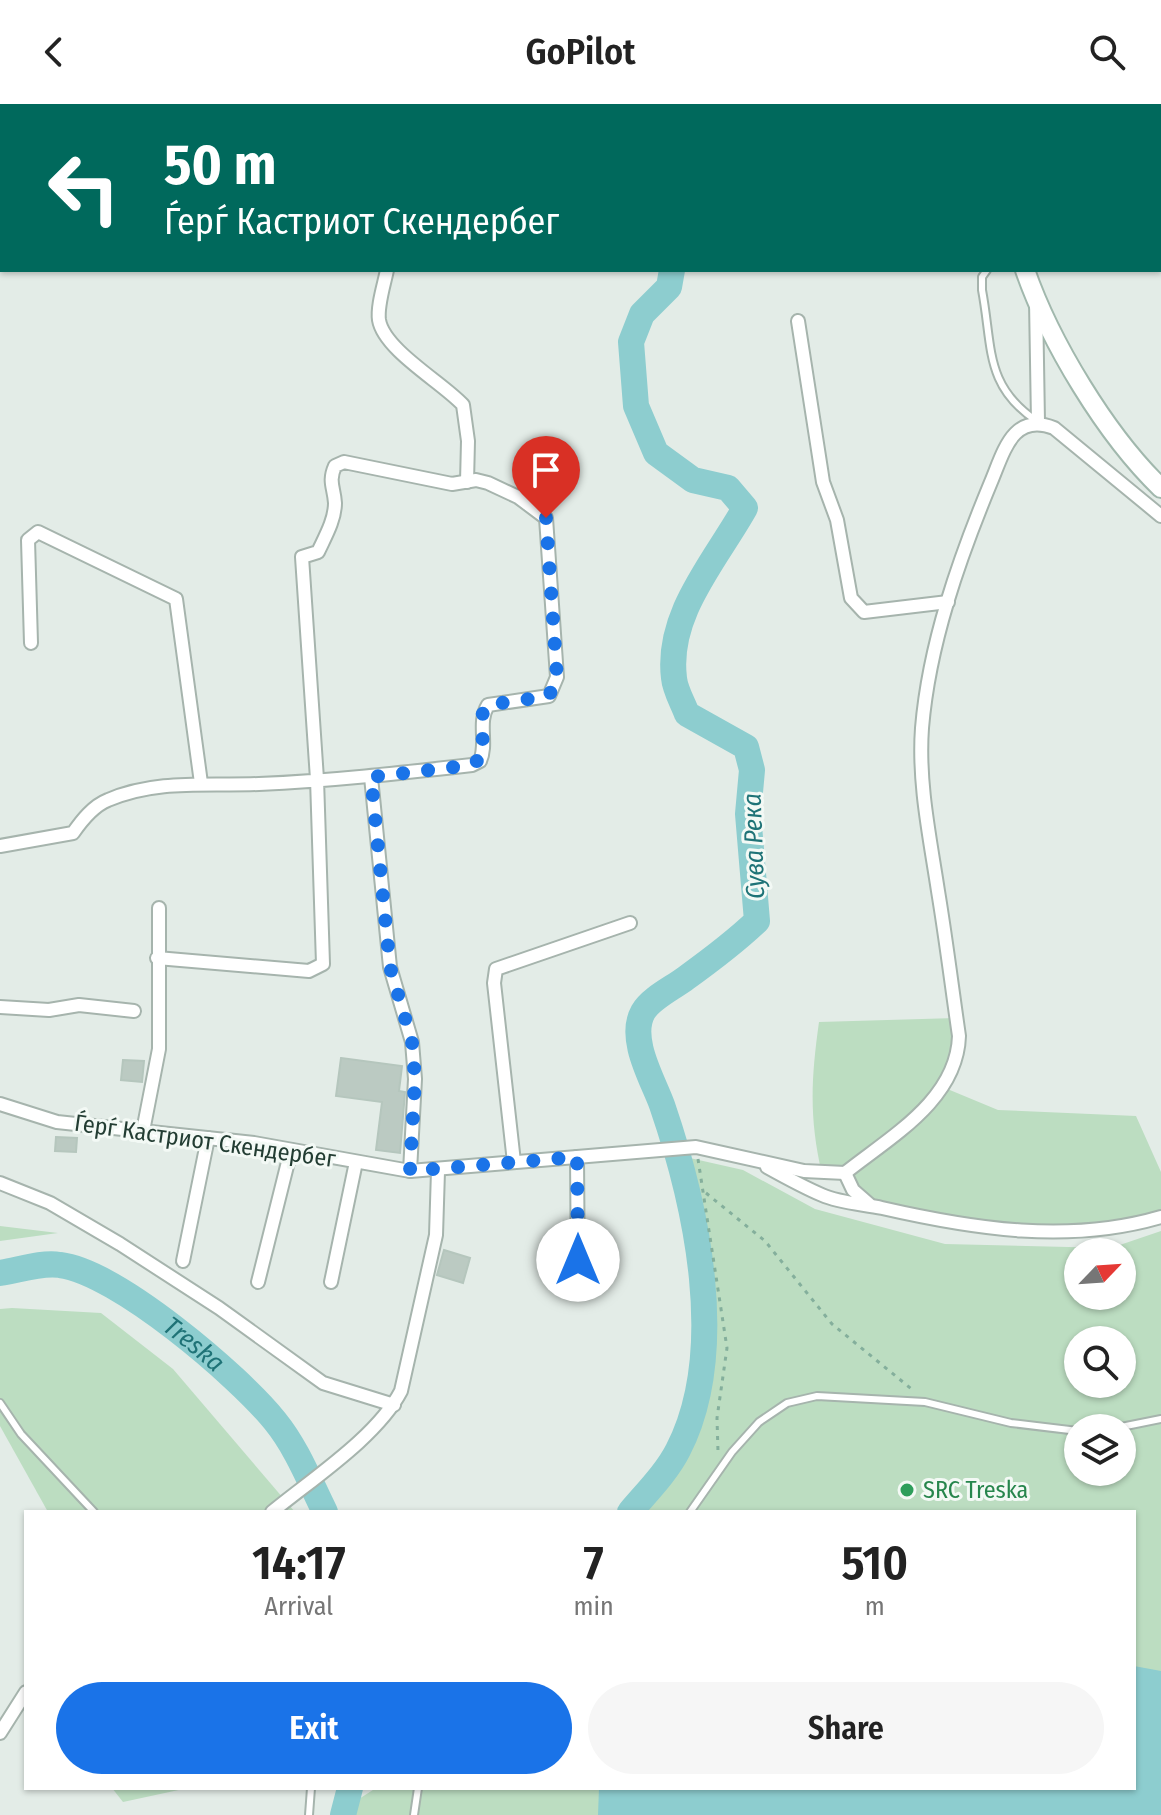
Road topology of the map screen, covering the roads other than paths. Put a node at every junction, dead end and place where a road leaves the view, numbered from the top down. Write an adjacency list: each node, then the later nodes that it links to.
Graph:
1 (387, 272): 7 (street)
2 (986, 272): 6 (lane)
3 (1026, 272): 4 (main road)
4 (1036, 298): 6 (street); 8 (main road)
5 (798, 321): 10 (street)
6 (1038, 422): 9 (street); 10 (street)
7 (467, 482): 12 (street); 13 (street)
8 (1161, 488)
9 (1161, 516)
10 (948, 602): 31 (street)
11 (31, 643): 14 (street)
12 (371, 777): 13 (street); 29 (street)
13 (317, 779): 14 (street); 18 (street)
14 (201, 783): 15 (street)
15 (0, 846)
16 (159, 908): 18 (street)
17 (630, 923): 28 (street)
18 (157, 958): 22 (street)
19 (0, 1007): 20 (street)
20 (134, 1011)
21 (0, 1104): 22 (street, Ѓерѓ Кастриот Скендербег)
22 (143, 1131): 23 (street, Ѓерѓ Кастриот Скендербег)
23 (208, 1138): 24 (street, Ѓерѓ Кастриот Скендербег); 35 (street)
24 (291, 1150): 27 (street, Ѓерѓ Кастриот Скендербег); 36 (street)
25 (577, 1157): 26 (street, Ѓерѓ Кастриот Скендербег); 28 (street, Ѓерѓ Кастриот Скендербег); 38 (street)
26 (750, 1159): 31 (street); 33 (street)
27 (356, 1162): 29 (street, Ѓерѓ Кастриот Скендербег); 37 (street)
28 (514, 1162): 30 (street, Ѓерѓ Кастриот Скендербег)
29 (410, 1171): 30 (street, Ѓерѓ Кастриот Скендербег)
30 (438, 1171): 40 (street)
31 (845, 1173): 33 (street)
32 (0, 1183): 40 (street)
33 (876, 1207): 34 (street)
34 (1161, 1217)
35 (183, 1261)
36 (258, 1282)
37 (331, 1282)
38 (578, 1285)
39 (0, 1403): 44 (lane)
40 (394, 1405): 45 (street)
41 (1161, 1419): 42 (lane)
42 (1136, 1424)
43 (1064, 1429): 46 (lane)
44 (92, 1510)
45 (274, 1510)
46 (691, 1510)
47 (24, 1695): 48 (street)
48 (0, 1733)
49 (311, 1790): 51 (lane)
50 (418, 1790): 52 (lane)
51 (309, 1815)
52 (414, 1815)

